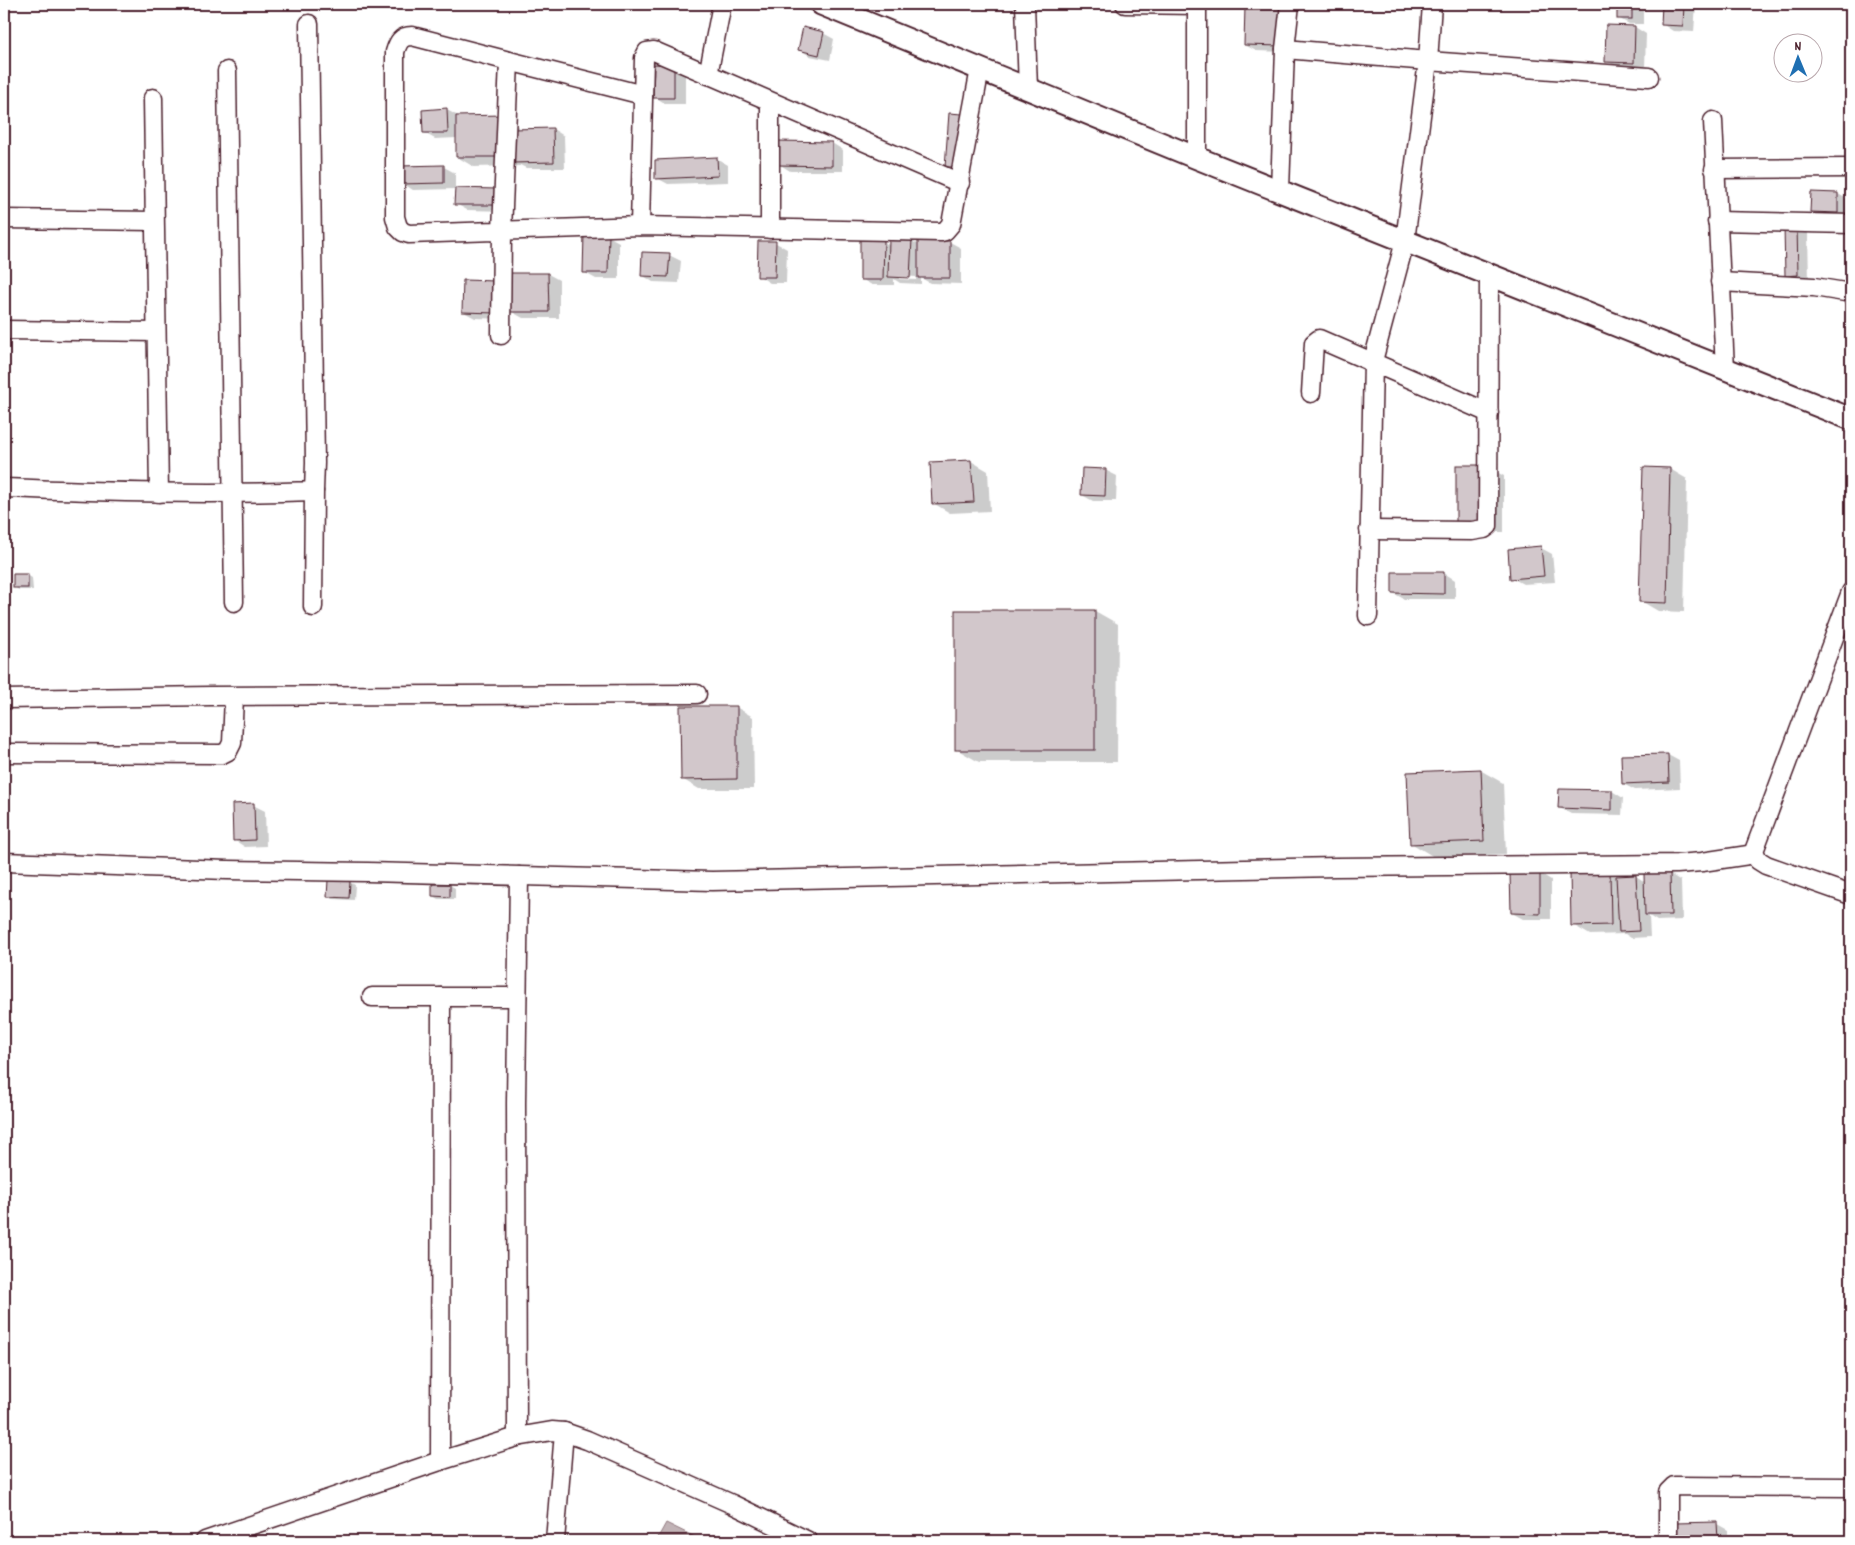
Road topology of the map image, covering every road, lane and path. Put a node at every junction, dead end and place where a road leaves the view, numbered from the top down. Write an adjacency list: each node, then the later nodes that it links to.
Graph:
1 (722, 4): 14 (street)
2 (821, 4): 12 (street)
3 (1024, 4): 16 (street)
4 (1125, 4): 5 (street)
5 (1196, 4): 21 (street)
6 (1290, 4): 9 (street)
7 (1432, 4): 11 (street)
8 (309, 24): 46 (street)
9 (1285, 49): 11 (street); 25 (street)
10 (509, 61): 17 (street); 32 (street); 32 (street)
11 (1428, 61): 15 (street); 33 (street)
12 (980, 70): 16 (street); 24 (street)
13 (228, 71): 48 (street)
14 (708, 75): 17 (street); 19 (street)
15 (1649, 77)
16 (1028, 89): 21 (street)
17 (643, 95): 30 (street)
18 (153, 98): 27 (street)
19 (770, 102): 24 (street); 31 (street)
20 (1712, 121): 23 (street)
21 (1197, 158): 25 (street)
22 (1851, 168): 23 (street)
23 (1714, 169): 28 (street)
24 (960, 184): 31 (street)
25 (1280, 190): 33 (street)
26 (4, 219): 27 (street)
27 (154, 221): 38 (street)
28 (1717, 221): 29 (street); 35 (street)
29 (1851, 224)
30 (640, 226): 31 (street); 32 (street)
31 (770, 229)
32 (502, 231): 39 (street)
33 (1405, 241): 34 (street); 40 (street)
34 (1489, 273): 41 (street); 43 (street)
35 (1720, 282): 36 (street); 41 (street)
36 (1851, 293)
37 (4, 330): 38 (street)
38 (156, 332): 47 (street)
39 (501, 335)
40 (1372, 361): 42 (street); 43 (street); 49 (street)
41 (1725, 368): 44 (street)
42 (1311, 393)
43 (1489, 413): 49 (street)
44 (1851, 419)
45 (4, 488): 47 (street)
46 (314, 491): 48 (street); 52 (street)
47 (159, 493): 48 (street)
48 (234, 494): 51 (street)
49 (1369, 530): 53 (street)
50 (1851, 592): 58 (street)
51 (234, 602)
52 (312, 607)
53 (1368, 616)
54 (697, 694): 55 (street)
55 (234, 696): 56 (street); 57 (street)
56 (4, 699)
57 (4, 753)
58 (1755, 854): 60 (street); 61 (street)
59 (4, 862): 60 (street)
60 (519, 876): 64 (street)
61 (1851, 895)
62 (372, 997): 63 (street)
63 (441, 997): 64 (street); 67 (street)
64 (518, 997): 66 (street)
65 (564, 1432): 66 (street); 70 (street); 71 (street)
66 (517, 1437): 67 (street)
67 (440, 1461): 69 (street)
68 (1851, 1487): 72 (street)
69 (205, 1541)
70 (555, 1541)
71 (808, 1541)
72 (1668, 1541)

